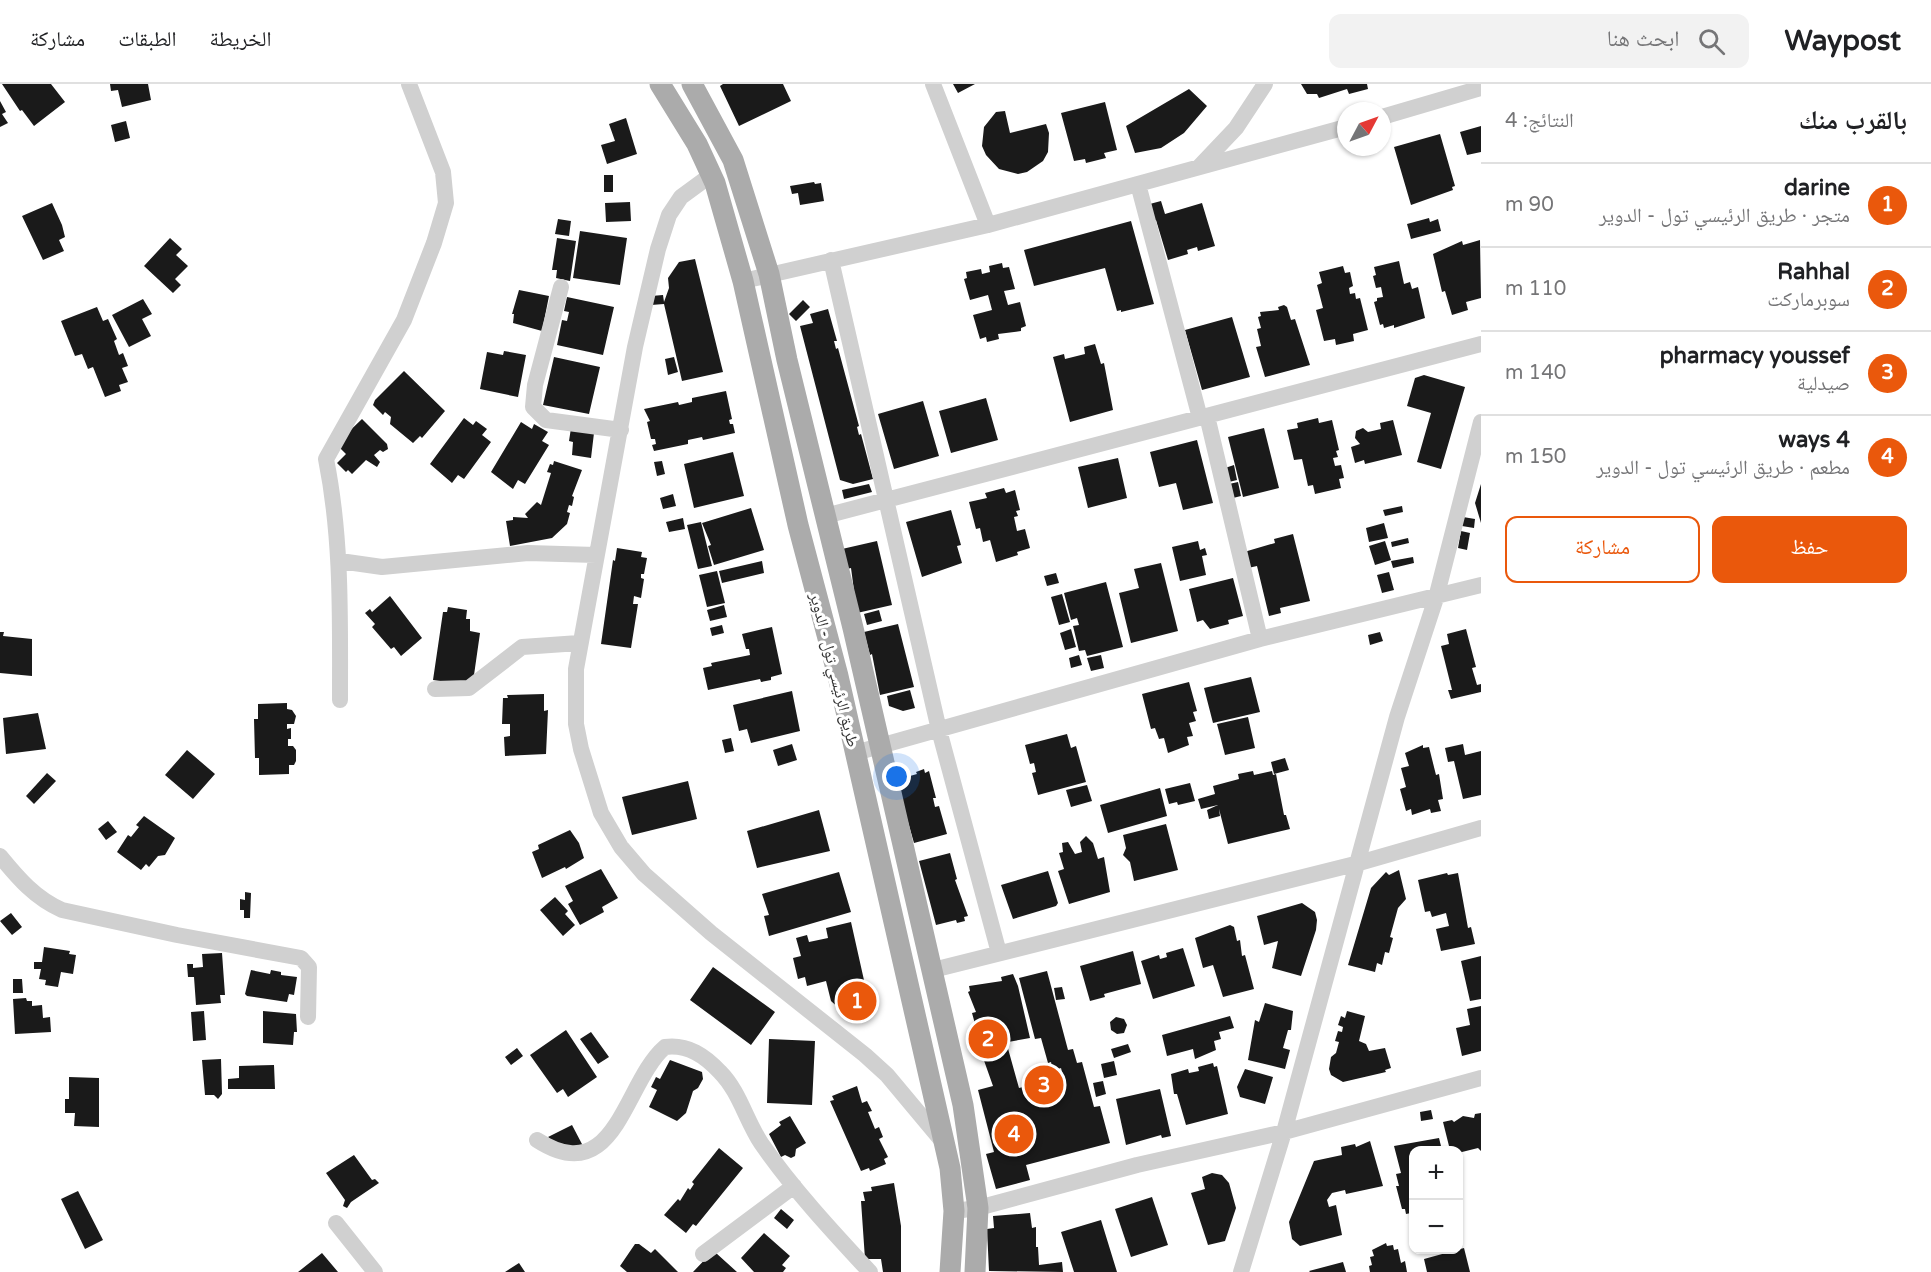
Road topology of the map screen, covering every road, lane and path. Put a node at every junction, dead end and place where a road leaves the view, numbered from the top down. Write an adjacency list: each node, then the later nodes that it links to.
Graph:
1 (409, 84): 24 (street)
2 (660, 84): 10 (main road, طريق الرئيسي تول - الدوير)
3 (692, 84): 14 (main road, طريق الرئيسي تول - الدوير)
4 (933, 84): 12 (street)
5 (1265, 84): 9 (street)
6 (1478, 90): 7 (street)
7 (1391, 114)
8 (1337, 129): 9 (street)
9 (1198, 168): 11 (street)
10 (711, 175): 15 (main road, طريق الرئيسي تول - الدوير); 20 (street)
11 (1138, 184): 12 (street); 18 (street)
12 (988, 225): 13 (street)
13 (831, 260): 14 (street); 21 (street)
14 (770, 274): 15 (street); 22 (main road, طريق الرئيسي تول - الدوير)
15 (743, 282): 33 (main road, طريق الرئيسي تول - الدوير)
16 (561, 287): 20 (street)
17 (1481, 344): 18 (street)
18 (1203, 417): 21 (street); 27 (street)
19 (1481, 422): 26 (street)
20 (621, 430): 23 (street)
21 (885, 500): 22 (street); 31 (street)
22 (825, 516): 32 (main road, طريق الرئيسي تول - الدوير)
23 (596, 555): 24 (street); 28 (street)
24 (340, 561): 30 (street)
25 (1481, 585): 26 (street)
26 (1436, 598): 27 (street); 36 (street)
27 (1260, 639): 31 (street)
28 (579, 643): 29 (street); 43 (street)
29 (435, 689)
30 (340, 700)
31 (939, 730): 32 (street); 37 (street)
32 (878, 746): 33 (street); 38 (main road, طريق الرئيسي تول - الدوير)
33 (855, 753): 43 (main road, طريق الرئيسي تول - الدوير)
34 (1481, 828): 36 (street)
35 (0, 856): 39 (street)
36 (1359, 863): 37 (street); 41 (street)
37 (999, 953): 38 (street)
38 (933, 970): 45 (main road, طريق الرئيسي تول - الدوير)
39 (308, 1017)
40 (1481, 1078): 41 (street)
41 (1284, 1132): 45 (street); 53 (street)
42 (537, 1140): 44 (street)
43 (945, 1145): 46 (main road, طريق الرئيسي تول - الدوير)
44 (794, 1186): 48 (street); 50 (street)
45 (978, 1208): 46 (street); 52 (main road, طريق الرئيسي تول - الدوير)
46 (954, 1211): 51 (main road, طريق الرئيسي تول - الدوير)
47 (336, 1223): 49 (street)
48 (703, 1254)
49 (375, 1272)
50 (870, 1272)
51 (950, 1272)
52 (975, 1272)
53 (1241, 1272)

